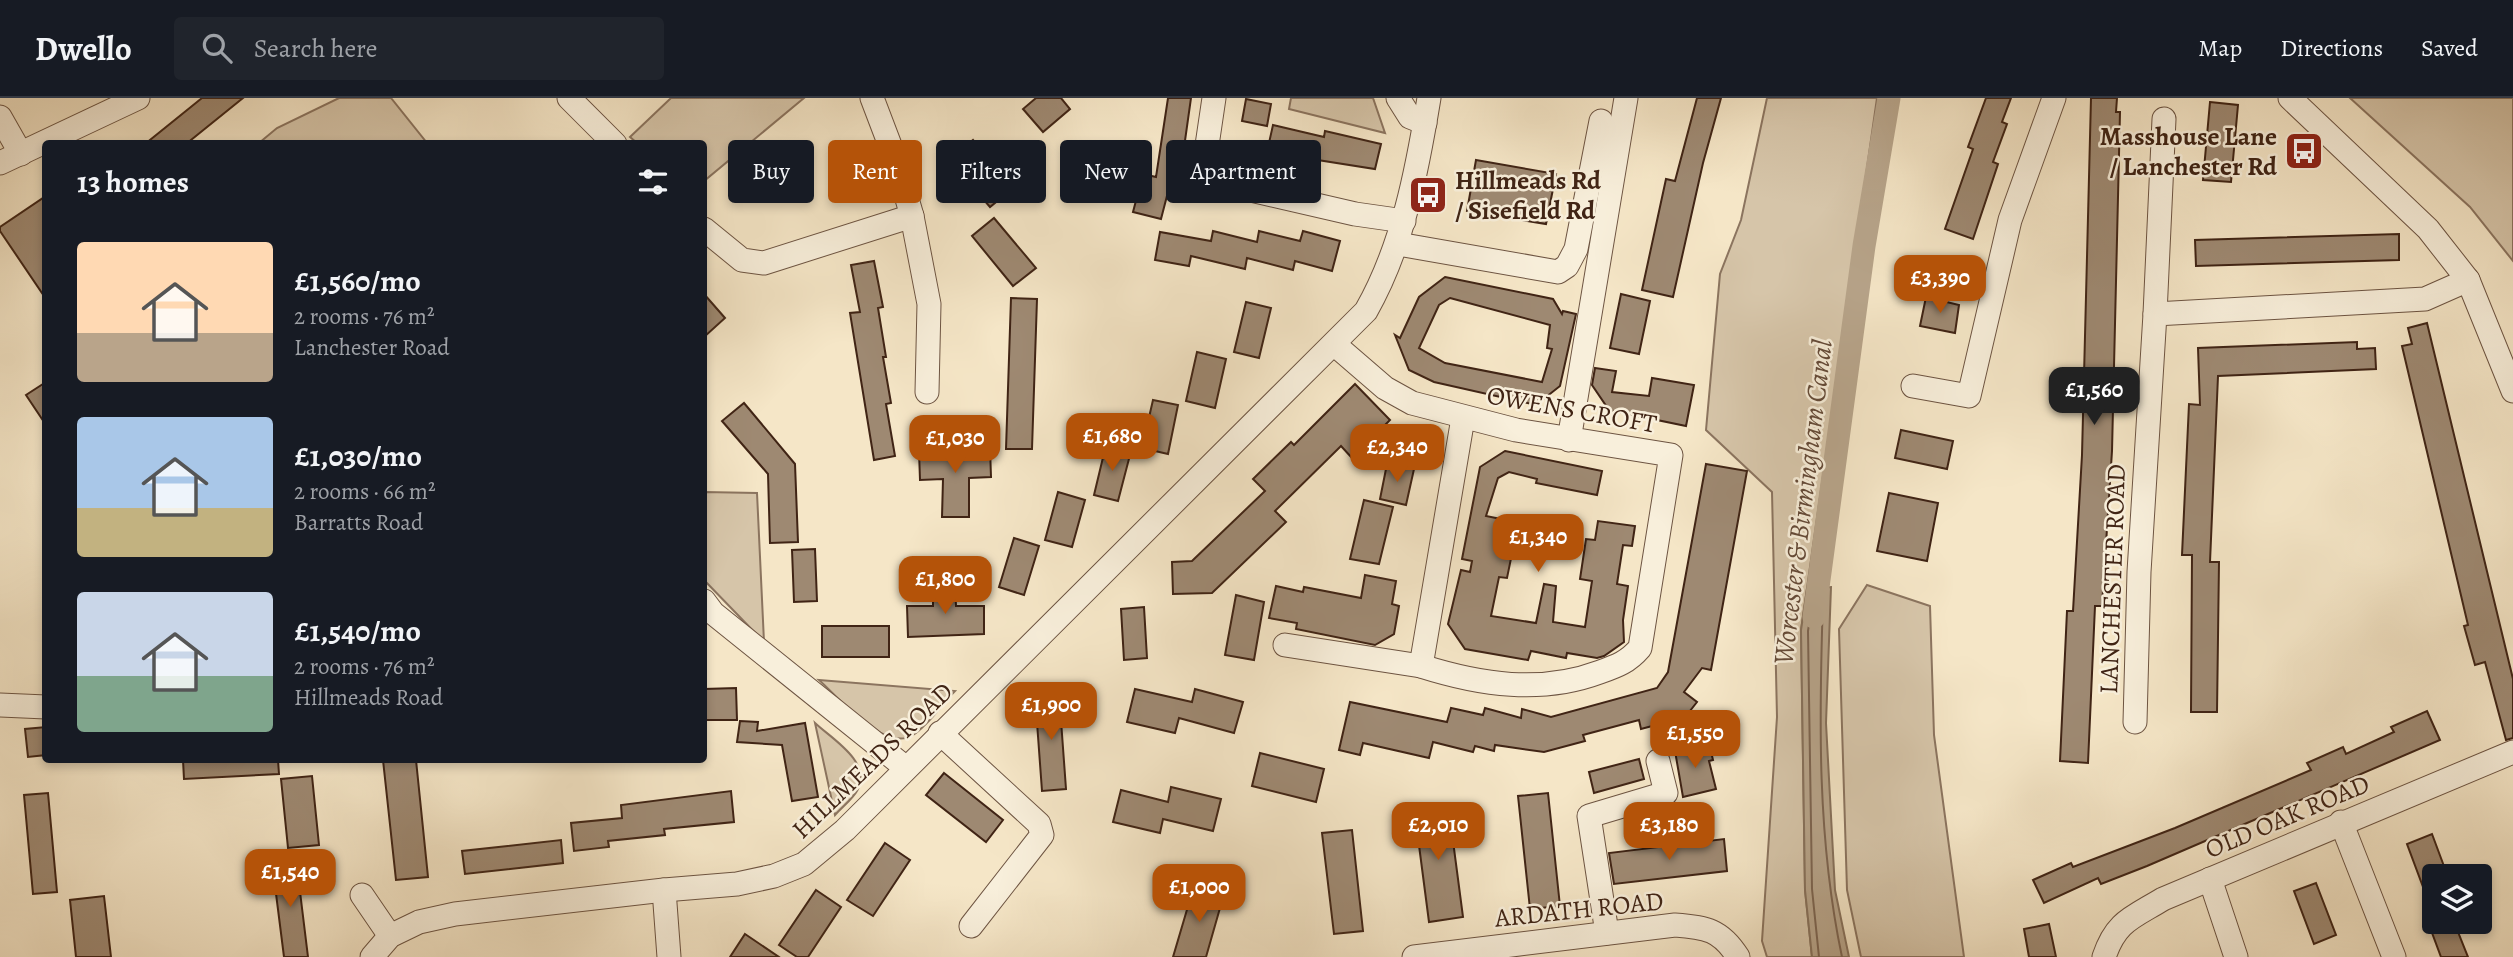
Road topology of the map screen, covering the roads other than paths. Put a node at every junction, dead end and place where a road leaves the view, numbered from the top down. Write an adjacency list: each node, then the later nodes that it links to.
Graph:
1 (138, 98): 14 (street)
2 (569, 98): 15 (street)
3 (872, 98): 18 (street)
4 (1214, 98): 19 (street)
5 (1398, 98): 13 (street)
6 (1429, 98): 13 (street, HILLMEADS ROAD)
7 (1626, 98): 29 (street)
8 (2054, 98): 26 (street)
9 (2290, 98): 22 (street)
10 (0, 117): 17 (street)
11 (2164, 119): 23 (street, LANCHESTER ROAD)
12 (1601, 121): 21 (street)
13 (1425, 123): 19 (street, HILLMEADS ROAD)
14 (78, 137)
15 (611, 140)
16 (42, 149): 17 (street)
17 (10, 159)
18 (912, 216): 20 (street); 27 (street)
19 (1404, 221): 21 (street, HILLMEADS ROAD)
20 (707, 231)
21 (1398, 244): 24 (street, HILLMEADS ROAD)
22 (2468, 280): 23 (street); 25 (street)
23 (2155, 314): 35 (street, LANCHESTER ROAD)
24 (1334, 344): 28 (street, OWENS CROFT); 36 (street, HILLMEADS ROAD)
25 (2512, 383)
26 (1913, 386)
27 (927, 392)
28 (1463, 418): 29 (street, OWENS CROFT); 32 (street)
29 (1569, 440): 32 (street, OWENS CROFT)
30 (707, 613): 39 (street)
31 (1285, 645): 32 (street)
32 (1421, 666)
33 (0, 705): 34 (street)
34 (42, 707)
35 (2135, 722)
36 (940, 733): 39 (street, HILLMEADS ROAD); 44 (street)
37 (2513, 752): 40 (street, OLD OAK ROAD)
38 (1658, 761): 45 (street)
39 (905, 768): 42 (street, HILLMEADS ROAD)
40 (2341, 822): 41 (street, OLD OAK ROAD); 53 (street)
41 (2210, 879): 51 (street, OLD OAK ROAD); 52 (street)
42 (664, 890): 46 (street, HILLMEADS ROAD); 48 (street)
43 (362, 895): 46 (street)
44 (971, 926)
45 (1607, 933): 49 (street, ARDATH ROAD); 50 (street, ARDATH ROAD)
46 (390, 936): 47 (street, HILLMEADS ROAD)
47 (372, 957)
48 (669, 957)
49 (1414, 957)
50 (1738, 957)
51 (2104, 957)
52 (2236, 957)
53 (2394, 957)

